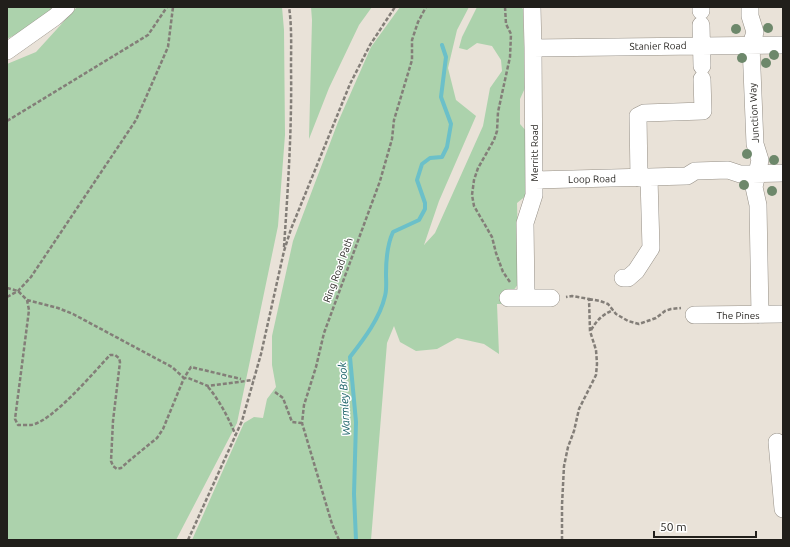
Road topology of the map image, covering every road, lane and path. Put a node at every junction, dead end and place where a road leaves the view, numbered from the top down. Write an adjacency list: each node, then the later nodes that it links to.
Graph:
1 (66, 7): 15 (street)
2 (167, 7): 16 (path)
3 (174, 7): 24 (path)
4 (289, 7): 21 (path)
5 (395, 7): 21 (path)
6 (426, 7): 40 (path, Ring Road Path)
7 (505, 7): 26 (path)
8 (532, 7): 14 (street, Merritt Road)
9 (750, 7): 12 (street, Junction Way)
10 (701, 14): 13 (street)
11 (783, 44): 12 (street, Stanier Road)
12 (751, 45): 13 (street, Stanier Road); 18 (street, Junction Way)
13 (702, 46): 14 (street, Stanier Road); 19 (street)
14 (533, 48): 20 (street, Merritt Road)
15 (7, 52)
16 (7, 121)
17 (783, 173): 18 (street, Loop Road)
18 (756, 174): 19 (street, Loop Road); 33 (street, Junction Way)
19 (644, 178): 20 (street, Loop Road); 22 (street)
20 (534, 180): 26 (street, Merritt Road)
21 (284, 251): 37 (path)
22 (622, 278)
23 (7, 288): 24 (path)
24 (18, 291): 25 (path); 29 (path)
25 (7, 297)
26 (520, 298): 27 (street)
27 (551, 298): 28 (path)
28 (590, 299): 30 (path); 34 (path)
29 (27, 300): 35 (path); 35 (path)
30 (613, 310): 32 (path); 34 (path)
31 (783, 314): 33 (street, The Pines)
32 (700, 315): 33 (street, The Pines)
33 (760, 315)
34 (590, 331): 46 (path)
35 (184, 378): 36 (path); 38 (path)
36 (241, 379)
37 (253, 380): 38 (path); 41 (path)
38 (208, 386): 41 (path)
39 (275, 392): 40 (path)
40 (302, 423): 45 (path, Ring Road Path)
41 (236, 436): 44 (path)
42 (777, 442): 43 (street)
43 (783, 509)
44 (188, 540)
45 (340, 540)
46 (562, 540)

